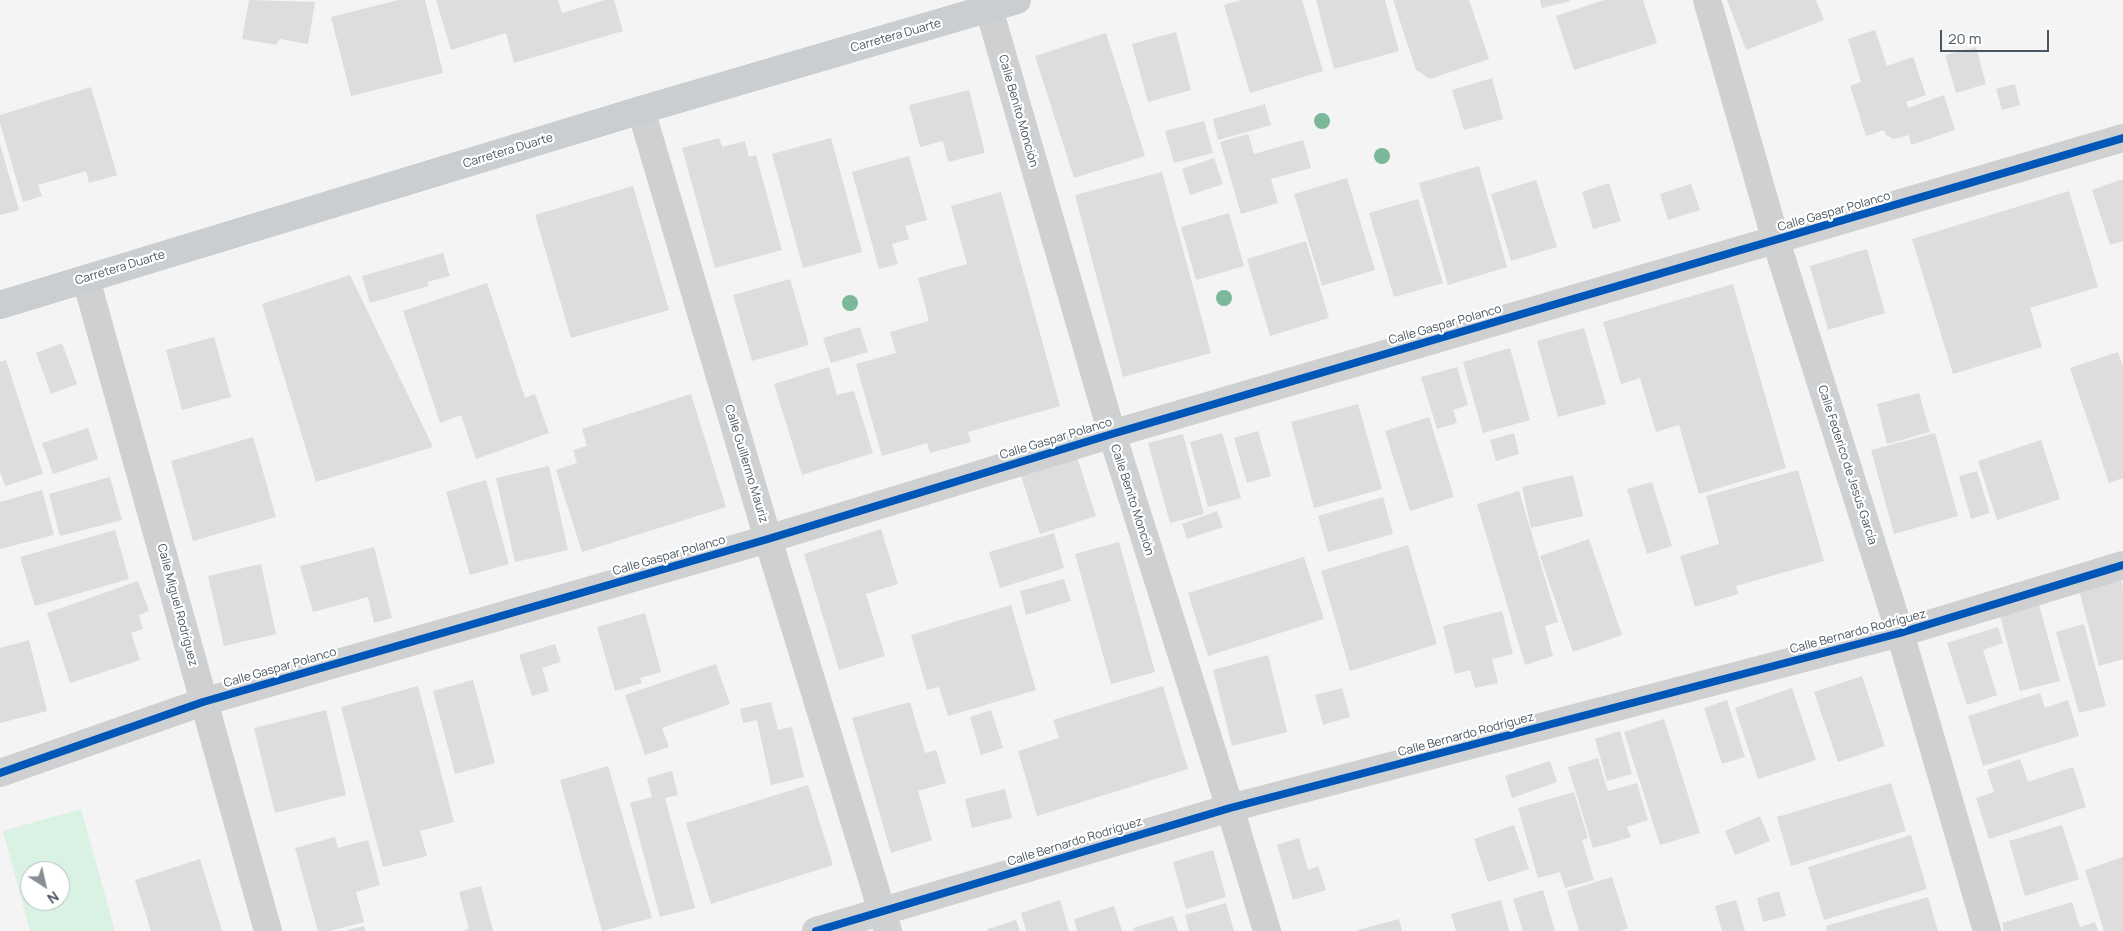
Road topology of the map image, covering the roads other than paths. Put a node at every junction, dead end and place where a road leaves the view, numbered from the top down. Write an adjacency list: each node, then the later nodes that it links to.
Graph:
1 (1017, 0): 3 (main road, Carretera Duarte)
2 (1707, 0): 6 (street, Calle Federico de Jesús García)
3 (989, 9): 4 (main road, Carretera Duarte); 9 (street, Calle Benito Monción)
4 (641, 110): 7 (main road, Carretera Duarte); 10 (street, Calle Guillermo Mauriz)
5 (2123, 138): 6 (street, Calle Gaspar Polanco)
6 (1776, 241): 9 (street, Calle Gaspar Polanco); 12 (street, Calle Federico de Jesús García)
7 (86, 279): 8 (main road, Carretera Duarte); 13 (street, Calle Miguel Rodríguez)
8 (0, 305)
9 (1112, 434): 10 (street, Calle Gaspar Polanco); 15 (street, Calle Benito Monción)
10 (768, 539): 13 (street, Calle Gaspar Polanco); 16 (street, Calle Guillermo Mauriz)
11 (2123, 565): 12 (street, Calle Bernardo Rodríguez)
12 (1900, 633): 15 (street, Calle Bernardo Rodríguez); 20 (street, Calle Federico de Jesús García)
13 (203, 702): 14 (street, Calle Gaspar Polanco); 17 (street, Calle Miguel Rodríguez)
14 (0, 773)
15 (1230, 808): 16 (street, Calle Bernardo Rodríguez); 19 (street, Calle Benito Monción)
16 (885, 921): 18 (street, Calle Bernardo Rodríguez)
17 (268, 931)
18 (816, 931)
19 (1267, 931)
20 (1987, 931)

